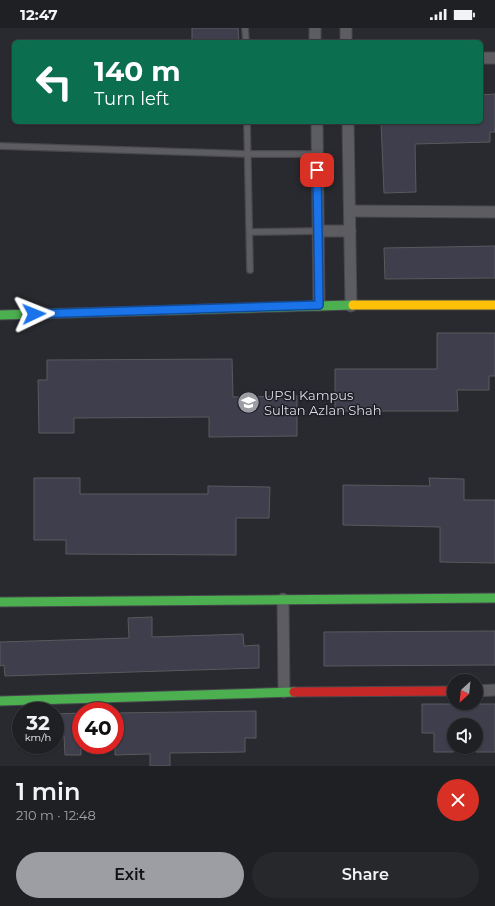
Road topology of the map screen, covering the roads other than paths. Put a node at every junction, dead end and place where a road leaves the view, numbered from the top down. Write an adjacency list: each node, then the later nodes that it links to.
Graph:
1 (245, 28): 4 (lane)
2 (315, 28): 5 (street)
3 (346, 28): 6 (street)
4 (246, 40)
5 (315, 40)
6 (346, 40)
7 (483, 58): 8 (street)
8 (495, 58)
9 (247, 124): 13 (lane)
10 (316, 124): 14 (street)
11 (348, 124): 15 (street)
12 (0, 146): 13 (lane)
13 (248, 154): 14 (lane); 19 (lane)
14 (317, 154): 17 (street)
15 (350, 211): 16 (street); 18 (street)
16 (495, 212)
17 (318, 231): 18 (street); 19 (lane); 21 (street)
18 (350, 231): 23 (street)
19 (250, 232): 20 (lane)
20 (250, 270)
21 (319, 305): 23 (street); 24 (street)
22 (495, 305): 23 (street)
23 (351, 306)
24 (0, 315)
25 (495, 598): 26 (street)
26 (283, 599): 27 (street); 31 (street)
27 (0, 602)
28 (495, 690): 30 (street)
29 (447, 691): 31 (street)
30 (483, 691)
31 (284, 692): 32 (street)
32 (0, 701)

